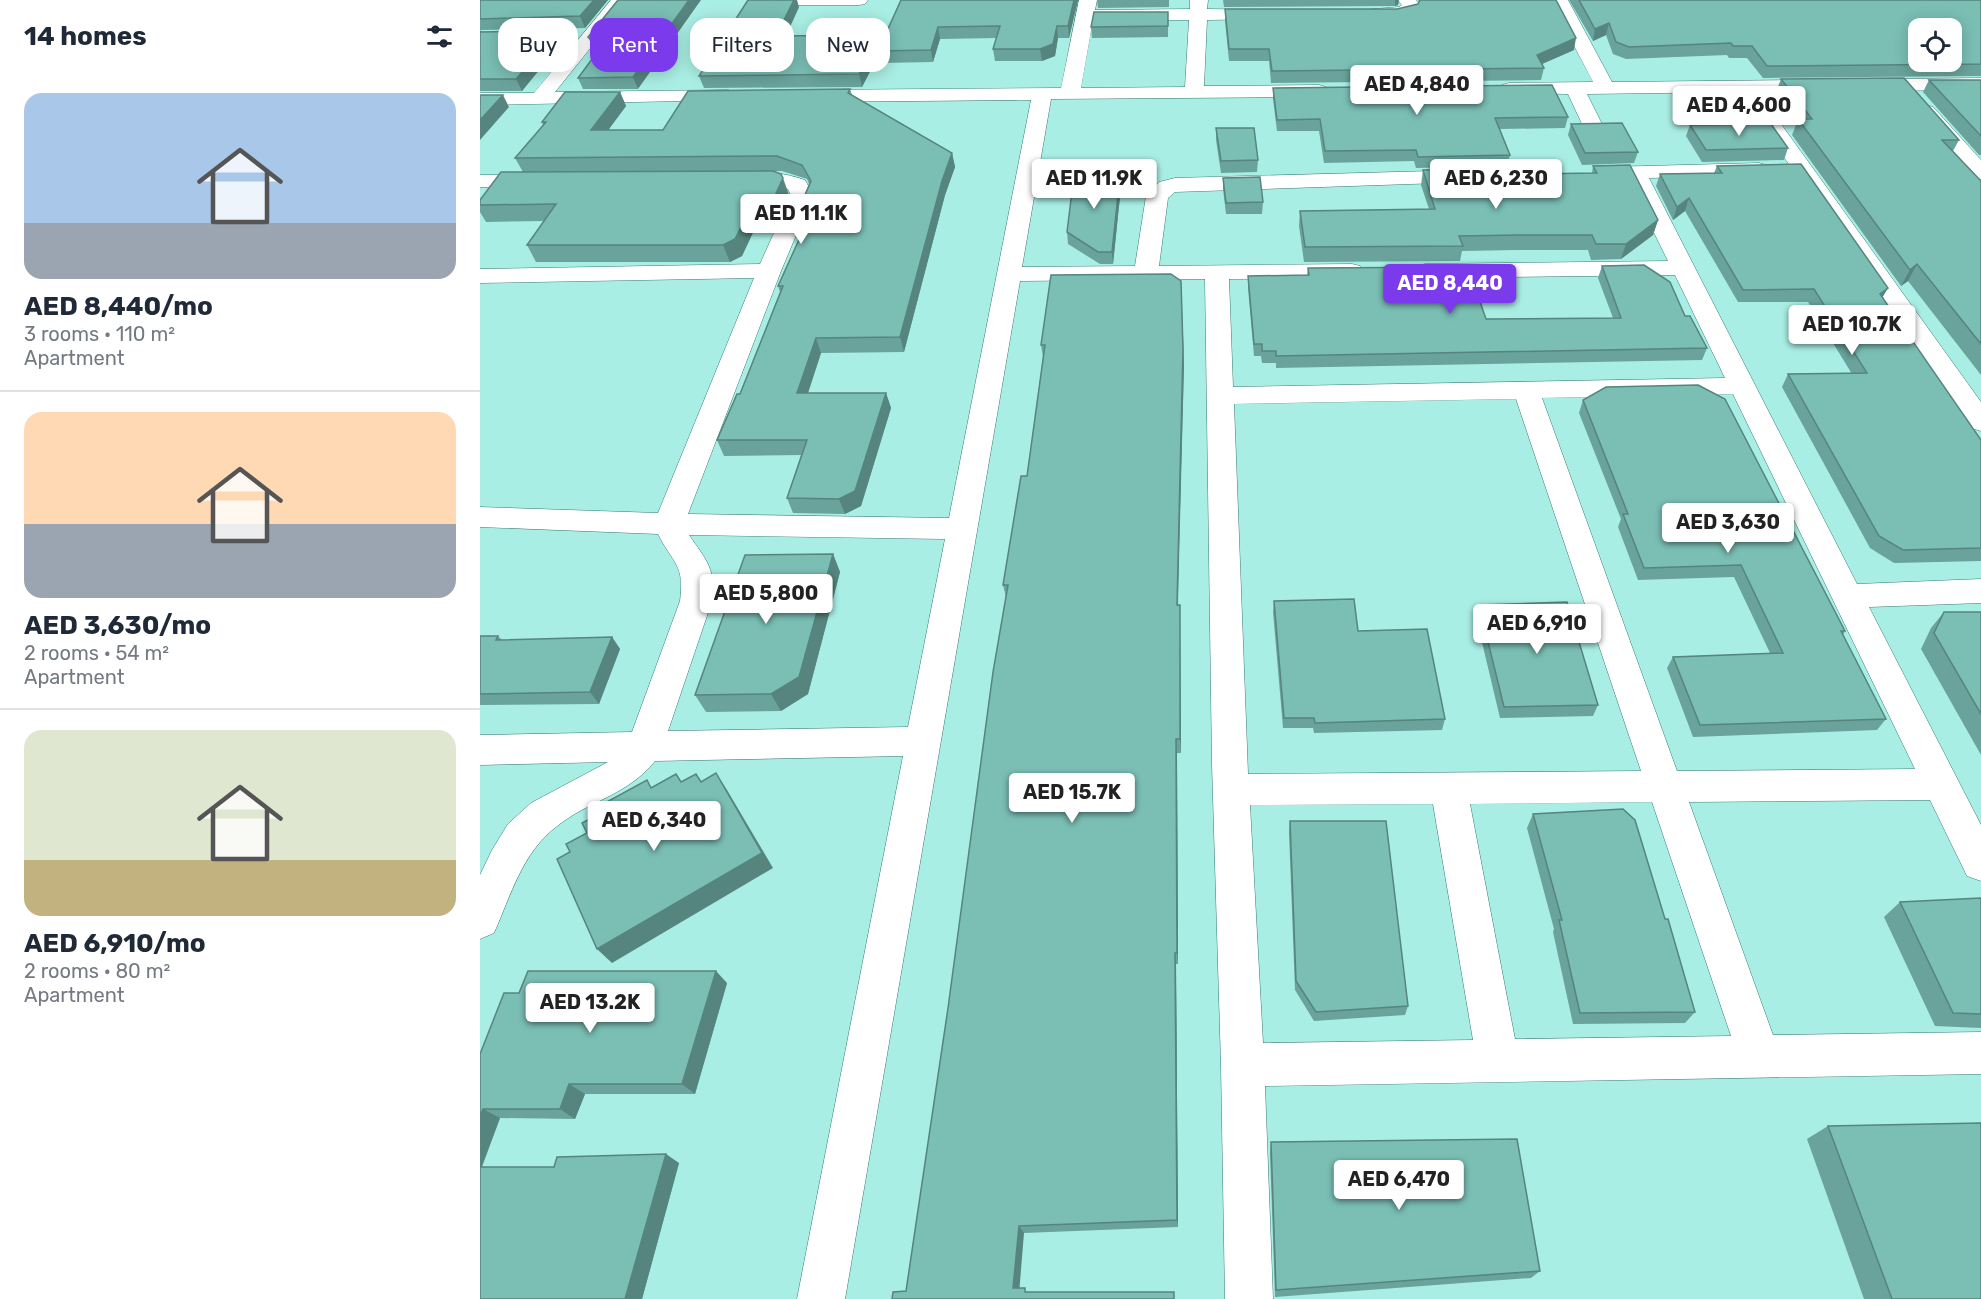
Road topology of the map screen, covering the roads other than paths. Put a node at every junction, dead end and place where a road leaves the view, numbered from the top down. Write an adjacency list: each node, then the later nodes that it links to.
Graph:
1 (620, 0): 10 (street)
2 (772, 0): 3 (street)
3 (859, 0)
4 (1407, 0): 9 (street)
5 (1559, 0): 16 (street)
6 (1087, 7): 7 (street); 20 (street)
7 (1198, 7): 8 (street); 19 (street)
8 (1292, 14)
9 (1351, 14)
10 (605, 18)
11 (590, 36): 23 (street)
12 (1981, 84): 13 (street)
13 (1903, 85): 14 (street); 28 (street)
14 (1745, 87): 16 (street); 26 (street)
15 (1575, 88): 16 (street); 17 (street); 25 (street)
16 (1606, 88)
17 (1488, 89)
18 (1337, 91): 19 (street)
19 (1194, 92): 20 (street)
20 (1056, 93): 22 (street); 38 (street)
21 (743, 96): 23 (street)
22 (791, 96)
23 (540, 98): 24 (street)
24 (480, 99)
25 (1593, 126)
26 (1803, 168): 27 (street); 43 (street)
27 (1635, 172): 29 (street); 34 (street)
28 (1981, 172)
29 (1590, 173)
30 (1491, 175): 37 (street)
31 (714, 179): 35 (street)
32 (563, 181): 33 (street)
33 (482, 184)
34 (1684, 268): 36 (street); 40 (street)
35 (769, 271): 39 (street); 45 (street)
36 (1217, 272): 37 (street); 42 (street)
37 (1146, 273): 38 (street)
38 (1010, 274): 46 (street)
39 (480, 276)
40 (1742, 386): 41 (street); 48 (street)
41 (1526, 390): 42 (street); 53 (street)
42 (1222, 396): 55 (street)
43 (1981, 422)
44 (480, 517): 45 (street)
45 (669, 524): 46 (street); 50 (street)
46 (963, 529): 49 (street)
47 (1981, 591): 48 (street)
48 (1847, 596): 52 (street)
49 (924, 741): 50 (street); 62 (street)
50 (644, 748): 51 (street); 57 (street)
51 (480, 750)
52 (1941, 784): 53 (street); 56 (street)
53 (1665, 786): 54 (street); 59 (street)
54 (1449, 788): 55 (street); 60 (street)
55 (1232, 790): 61 (street)
56 (1981, 864)
57 (480, 920)
58 (1981, 1053): 59 (street)
59 (1760, 1058): 60 (street)
60 (1498, 1061): 61 (street)
61 (1243, 1065): 63 (street)
62 (821, 1299)
63 (1249, 1299)

